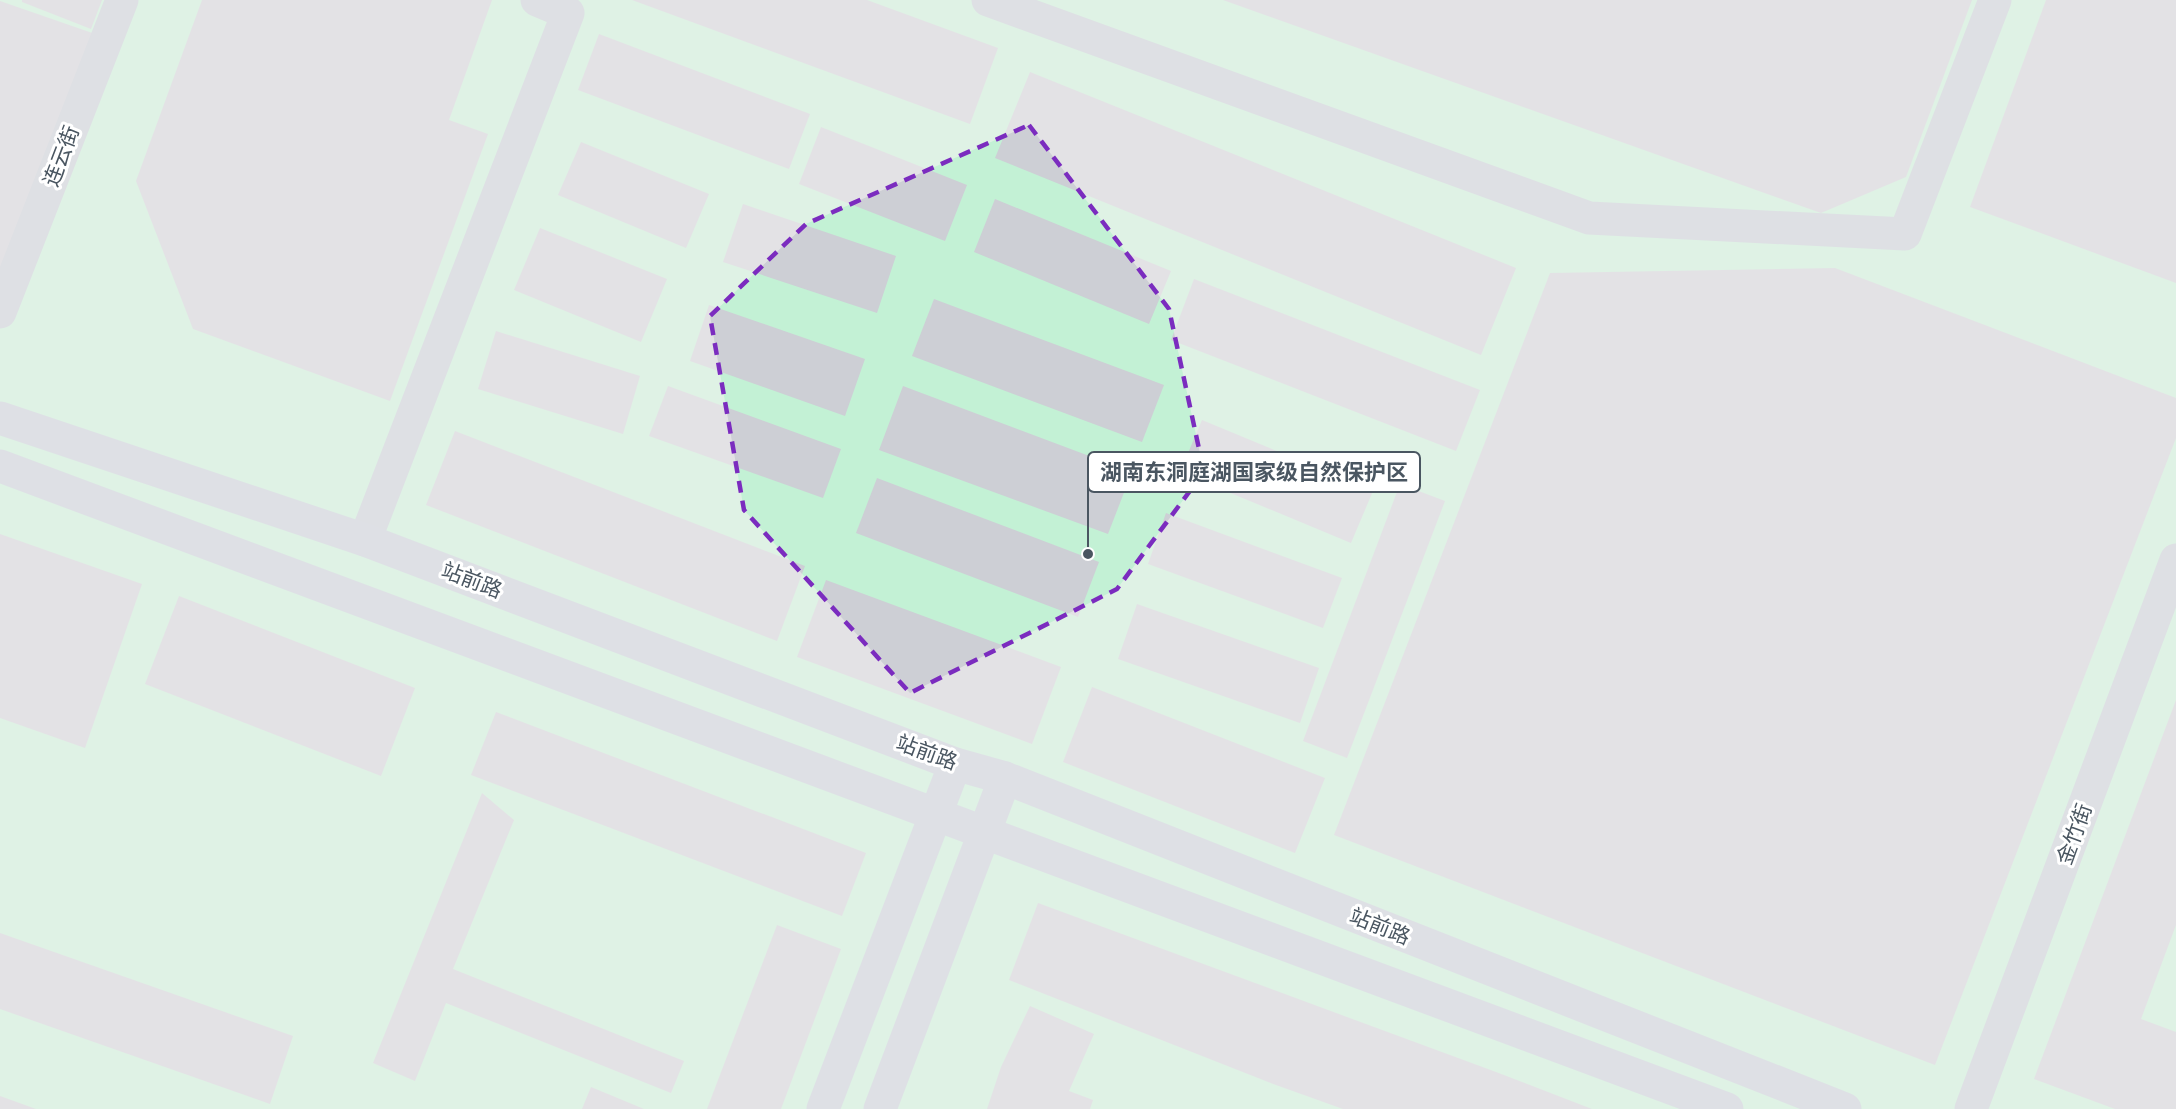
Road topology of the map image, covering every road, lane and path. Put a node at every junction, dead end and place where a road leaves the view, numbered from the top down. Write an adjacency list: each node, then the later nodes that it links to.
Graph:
1 (122, 0): 5 (street, 连云街)
2 (537, 0): 8 (street)
3 (988, 0): 4 (street)
4 (1995, 0)
5 (0, 312)
6 (0, 418): 8 (main road, 站前路)
7 (0, 466): 12 (main road)
8 (365, 540): 10 (main road, 站前路)
9 (2176, 560): 18 (street, 金竹街)
10 (955, 764): 11 (main road, 站前路); 12 (main road)
11 (1005, 778): 13 (main road); 17 (main road, 站前路)
12 (934, 815): 13 (main road); 14 (main road)
13 (984, 834): 15 (main road); 16 (main road)
14 (823, 1109)
15 (880, 1109)
16 (1727, 1109)
17 (1845, 1109)
18 (1971, 1109)

